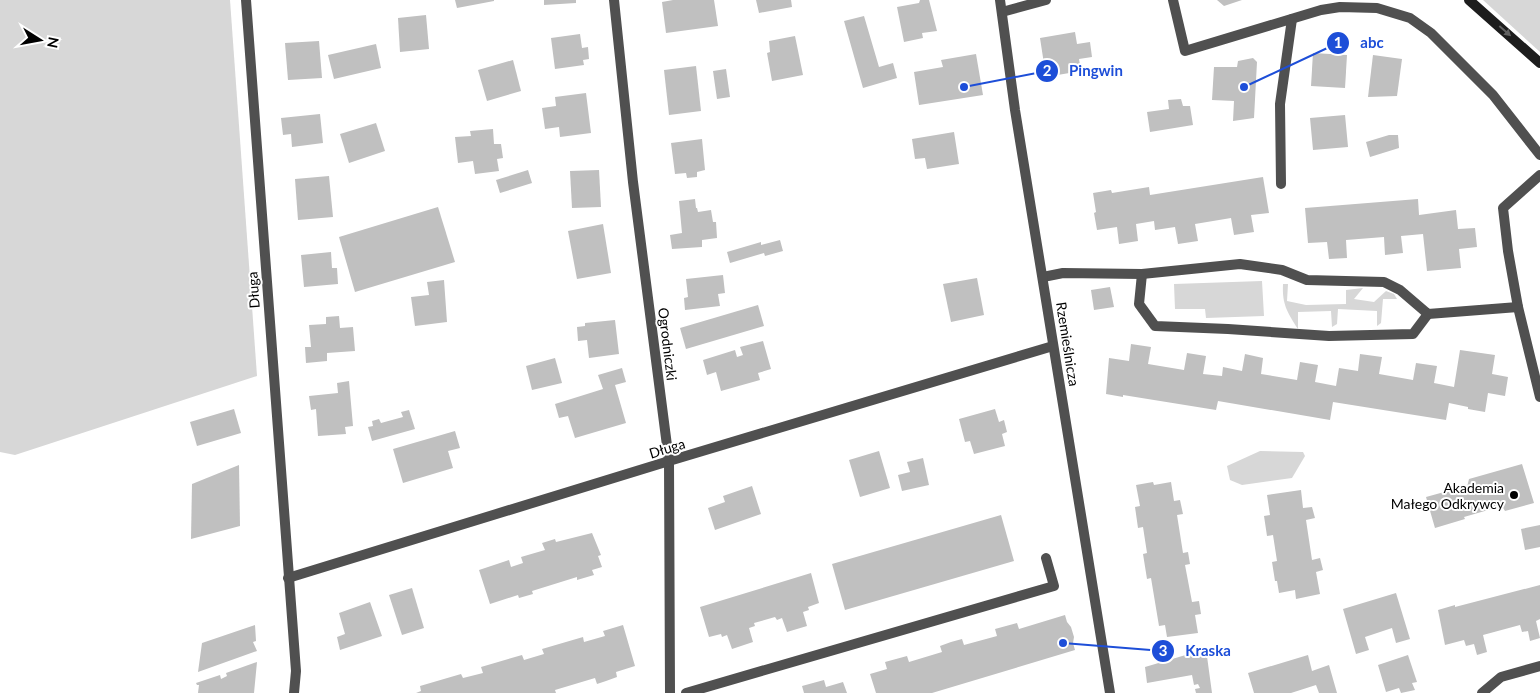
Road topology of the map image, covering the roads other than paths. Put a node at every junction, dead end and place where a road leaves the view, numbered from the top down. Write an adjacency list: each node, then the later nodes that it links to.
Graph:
1 (246, 0): 22 (street, Długa)
2 (614, 0): 20 (street, Ogrodniczki)
3 (1000, 0): 8 (street, Rzemieślnicza)
4 (1173, 0): 9 (street)
5 (1469, 0): 10 (main road, one-way to 10)
6 (1041, 1): 8 (street)
7 (1339, 3): 9 (street); 11 (street)
8 (1002, 12): 15 (street, Rzemieślnicza)
9 (1292, 19): 13 (street)
10 (1540, 63)
11 (1540, 155)
12 (1540, 174): 16 (street)
13 (1281, 184)
14 (1142, 274): 15 (street); 17 (street); 17 (street)
15 (1043, 277): 18 (street, Rzemieślnicza)
16 (1518, 308): 17 (street); 19 (street)
17 (1428, 314)
18 (1053, 346): 20 (street, Długa); 27 (street, Rzemieślnicza)
19 (1540, 397)
20 (669, 461): 22 (street, Długa); 25 (street, Ogrodniczki)
21 (1046, 558): 26 (street)
22 (288, 578): 24 (street, Długa)
23 (1540, 666): 28 (street)
24 (294, 693)
25 (670, 693)
26 (686, 693)
27 (1110, 693)
28 (1482, 693)

